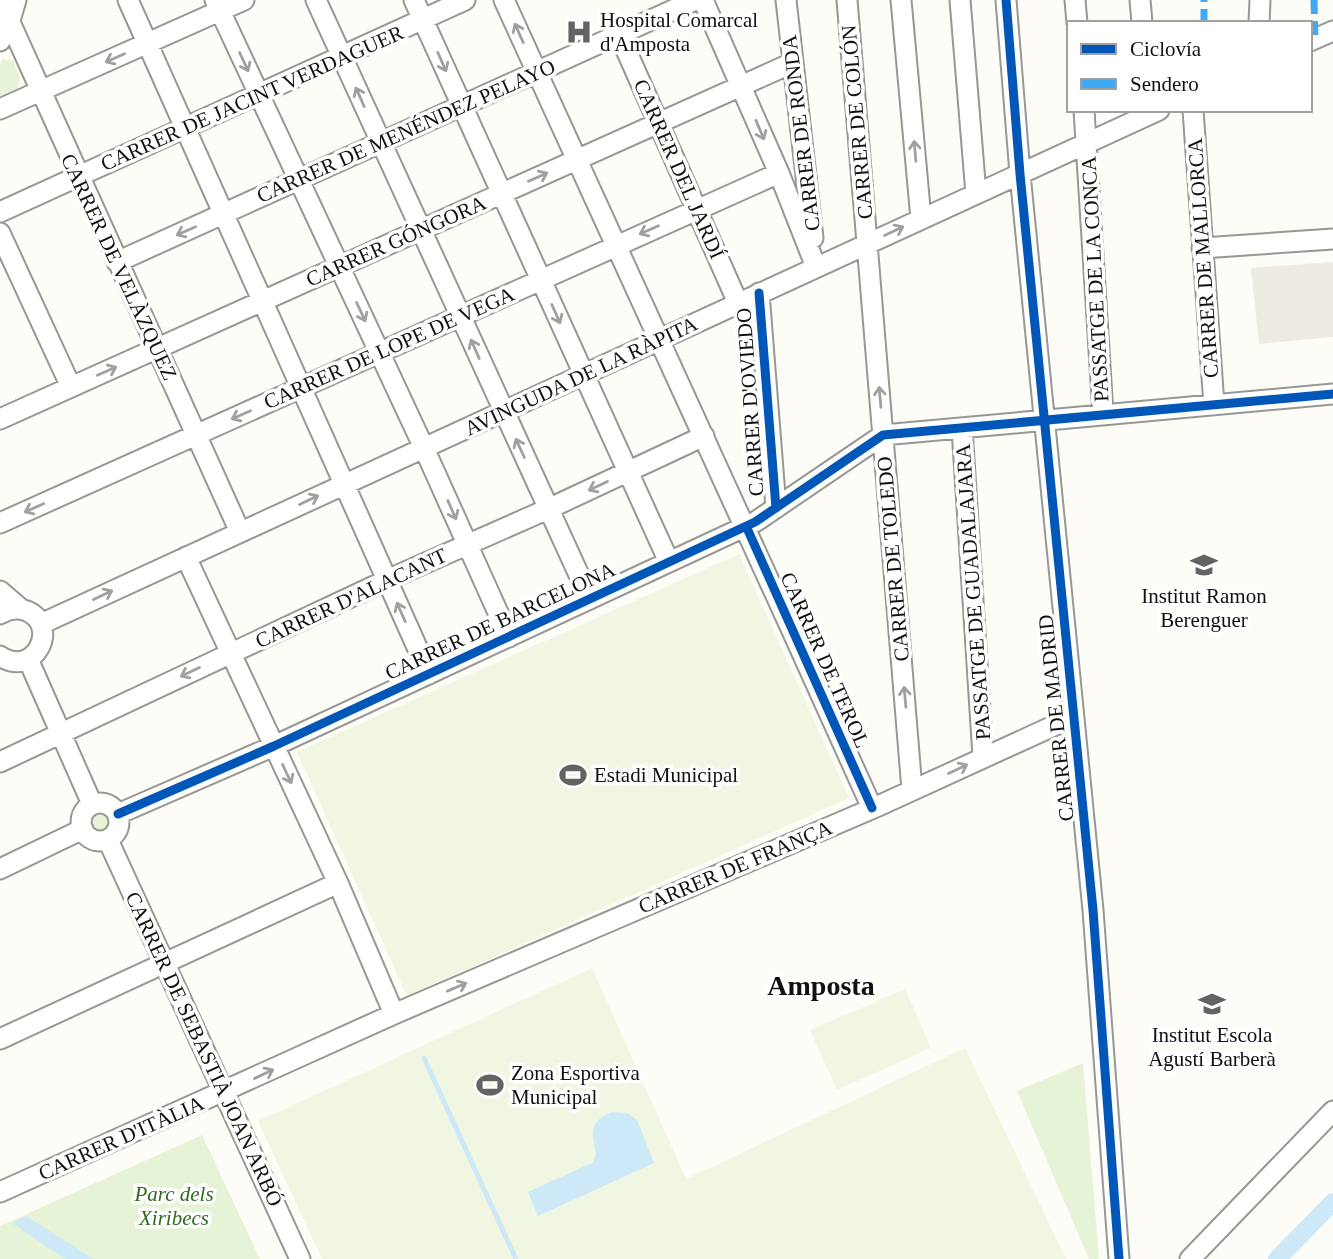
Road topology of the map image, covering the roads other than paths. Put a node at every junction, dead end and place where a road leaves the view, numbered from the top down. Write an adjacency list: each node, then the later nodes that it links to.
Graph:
1 (128, 0): 27 (street)
2 (244, 0): 18 (street)
3 (316, 0): 28 (street)
4 (414, 0): 19 (street)
5 (465, 0): 19 (street, CARRER DE JACINT VERDAGUER)
6 (504, 0): 30 (street, CARRER DE TEROL, one-way to 6)
7 (695, 0): 25 (street, CARRER DE MENÉNDEZ PELAYO)
8 (704, 0): 31 (street)
9 (786, 0): 29 (street, CARRER DE RONDA)
10 (846, 0): 57 (street, CARRER DE COLÓN)
11 (901, 0): 53 (street, one-way to 11)
12 (960, 0): 49 (street)
13 (1006, 0): 45 (street, CARRER DE MADRID)
14 (1075, 0): 20 (street)
15 (1140, 0): 21 (street)
16 (1260, 0): 22 (street)
17 (13, 1): 24 (street, CARRER DE VELÀZQUEZ)
18 (218, 5): 27 (street); 33 (street, one-way to 33)
19 (423, 20): 28 (street, CARRER DE JACINT VERDAGUER); 34 (street, one-way to 34)
20 (1077, 21)
21 (1142, 21)
22 (1259, 21)
23 (1333, 31): 26 (street)
24 (5, 32): 32 (street, CARRER DE VELÀZQUEZ)
25 (620, 34): 30 (street, CARRER DE MENÉNDEZ PELAYO); 39 (street, CARRER DEL JARDÍ)
26 (1312, 40)
27 (148, 43): 32 (street, one-way to 32); 40 (street)
28 (342, 57): 33 (street, CARRER DE JACINT VERDAGUER); 41 (street, one-way to 28)
29 (792, 63): 31 (street, CARRER GÓNGORA); 62 (street, CARRER DE RONDA)
30 (536, 72): 34 (street, CARRER DE MENÉNDEZ PELAYO); 43 (street, CARRER DE TEROL)
31 (741, 86): 39 (street, CARRER GÓNGORA); 44 (street, one-way to 44)
32 (40, 92): 35 (street); 46 (street, CARRER DE VELÀZQUEZ)
33 (259, 95): 40 (street, CARRER DE JACINT VERDAGUER); 47 (street)
34 (462, 106): 41 (street, CARRER DE MENÉNDEZ PELAYO); 48 (street)
35 (0, 108)
36 (1084, 112): 42 (street, PASSATGE DE LA CONCA)
37 (1151, 112): 42 (street, AVINGUDA DE LA RÀPITA)
38 (1192, 112): 59 (street, CARRER DE MALLORCA)
39 (659, 123): 43 (street, CARRER GÓNGORA); 50 (street, CARRER DEL JARDÍ)
40 (186, 128): 46 (street, CARRER DE JACINT VERDAGUER); 52 (street)
41 (381, 142): 47 (street, CARRER DE MENÉNDEZ PELAYO); 54 (street)
42 (1087, 143): 45 (street, AVINGUDA DE LA RÀPITA); 77 (street, PASSATGE DE LA CONCA)
43 (576, 160): 48 (street, CARRER GÓNGORA, one-way to 43); 58 (street, CARRER DE TEROL)
44 (779, 173): 50 (street, CARRER DE LOPE DE VEGA); 62 (street)
45 (1020, 174): 49 (street, AVINGUDA DE LA RÀPITA); 79 (street, CARRER DE MADRID)
46 (78, 177): 51 (street, CARRER DE JACINT VERDAGUER); 60 (street, CARRER DE VELÀZQUEZ)
47 (299, 180): 52 (street, CARRER DE MENÉNDEZ PELAYO); 61 (street)
48 (501, 194): 54 (street, CARRER GÓNGORA); 63 (street)
49 (976, 194): 53 (street, AVINGUDA DE LA RÀPITA)
50 (696, 209): 58 (street, CARRER DE LOPE DE VEGA, one-way to 58); 66 (street, CARRER DEL JARDÍ)
51 (0, 212)
52 (224, 214): 60 (street, CARRER DE MENÉNDEZ PELAYO, one-way to 60); 65 (street)
53 (921, 219): 57 (street, AVINGUDA DE LA RÀPITA, one-way to 53)
54 (421, 230): 61 (street, CARRER GÓNGORA); 67 (street)
55 (0, 233): 72 (street)
56 (1333, 239): 59 (street)
57 (868, 243): 62 (street, AVINGUDA DE LA RÀPITA); 82 (street, CARRER DE TOLEDO, one-way to 57)
58 (615, 245): 63 (street, CARRER DE LOPE DE VEGA); 68 (street, CARRER DE TEROL)
59 (1202, 248): 75 (street, CARRER DE MALLORCA)
60 (117, 262): 69 (street, CARRER DE VELÀZQUEZ)
61 (339, 266): 65 (street, CARRER GÓNGORA); 70 (street, one-way to 70)
62 (816, 267): 64 (street, AVINGUDA DE LA RÀPITA)
63 (540, 279): 67 (street, CARRER DE LOPE DE VEGA); 71 (street, one-way to 71)
64 (759, 293): 66 (street, AVINGUDA DE LA RÀPITA); 87 (street, CARRER D'OVIEDO)
65 (263, 301): 69 (street, CARRER GÓNGORA); 73 (street)
66 (738, 303): 68 (street, AVINGUDA DE LA RÀPITA)
67 (459, 316): 70 (street, CARRER DE LOPE DE VEGA); 76 (street, one-way to 67)
68 (659, 340): 71 (street, AVINGUDA DE LA RÀPITA); 83 (street, CARRER DE TEROL)
69 (157, 348): 72 (street, CARRER GÓNGORA, one-way to 69); 81 (street, CARRER DE VELÀZQUEZ)
70 (380, 352): 73 (street, CARRER DE LOPE DE VEGA); 84 (street)
71 (583, 375): 76 (street, AVINGUDA DE LA RÀPITA); 85 (street)
72 (71, 387): 78 (street, CARRER GÓNGORA)
73 (302, 387): 81 (street, CARRER DE LOPE DE VEGA, one-way to 81); 86 (street)
74 (1333, 394): 75 (street)
75 (1214, 405): 77 (street)
76 (503, 411): 84 (street, AVINGUDA DE LA RÀPITA); 88 (street, one-way to 76)
77 (1103, 414): 79 (street)
78 (0, 419)
79 (1044, 420): 80 (street); 106 (street, CARRER DE MADRID)
80 (962, 428): 82 (street); 109 (street, PASSATGE DE GUADALAJARA)
81 (196, 435): 89 (street, CARRER DE LOPE DE VEGA, one-way to 89); 91 (street, CARRER DE VELÀZQUEZ)
82 (883, 435): 87 (street, CARRER DE BARCELONA); 111 (street, CARRER DE TOLEDO, one-way to 82)
83 (704, 436): 85 (street, CARRER D'ALACANT); 90 (street, CARRER DE TEROL)
84 (424, 448): 86 (street, AVINGUDA DE LA RÀPITA); 92 (street, one-way to 92)
85 (628, 472): 88 (street, CARRER D'ALACANT, one-way to 88); 94 (street)
86 (345, 484): 91 (street, AVINGUDA DE LA RÀPITA, one-way to 86); 95 (street)
87 (776, 508): 90 (street, CARRER DE BARCELONA)
88 (548, 509): 92 (street, CARRER D'ALACANT); 97 (street)
89 (0, 523)
90 (746, 526): 94 (street, CARRER DE BARCELONA); 113 (street, CARRER DE TEROL)
91 (240, 532): 93 (street, AVINGUDA DE LA RÀPITA)
92 (468, 544): 95 (street, CARRER D'ALACANT); 101 (street)
93 (186, 557): 100 (street, AVINGUDA DE LA RÀPITA, one-way to 93); 102 (street)
94 (669, 562): 97 (street, CARRER DE BARCELONA)
95 (387, 580): 102 (street, CARRER D'ALACANT); 105 (street, one-way to 95)
96 (0, 591): 98 (street)
97 (590, 599): 101 (street, CARRER DE BARCELONA)
98 (20, 609): 99 (street); 100 (street)
99 (0, 614)
100 (41, 624): 104 (street)
101 (509, 636): 105 (street, CARRER DE BARCELONA)
102 (231, 653): 107 (street, CARRER D'ALACANT, one-way to 107); 108 (street)
103 (0, 656): 104 (street)
104 (28, 659): 107 (street)
105 (429, 674): 108 (street, CARRER DE BARCELONA)
106 (1073, 717): 109 (street, CARRER DE FRANÇA); 126 (street, CARRER DE MADRID)
107 (61, 734): 110 (street, CARRER D'ALACANT); 112 (street)
108 (274, 746): 114 (street, CARRER DE BARCELONA); 118 (street, one-way to 118)
109 (984, 757): 111 (street, CARRER DE FRANÇA, one-way to 109)
110 (0, 762)
111 (912, 790): 113 (street, CARRER DE FRANÇA)
112 (92, 804): 114 (street); 115 (street)
113 (872, 808): 120 (street, CARRER DE FRANÇA, one-way to 113)
114 (118, 814): 116 (street)
115 (83, 829): 116 (street); 117 (street)
116 (108, 840): 119 (street, CARRER DE SEBASTIÀ JOAN ARBÓ)
117 (0, 869)
118 (338, 883): 119 (street); 120 (street)
119 (165, 963): 121 (street); 122 (street, CARRER DE SEBASTIÀ JOAN ARBÓ)
120 (394, 1014): 122 (street, CARRER D'ITÀLIA, one-way to 120)
121 (0, 1039)
122 (224, 1091): 124 (street, CARRER D'ITÀLIA); 125 (street, CARRER DE SEBASTIÀ JOAN ARBÓ)
123 (1333, 1111): 127 (street)
124 (0, 1192)
125 (300, 1259)
126 (1119, 1259)
127 (1190, 1259)

